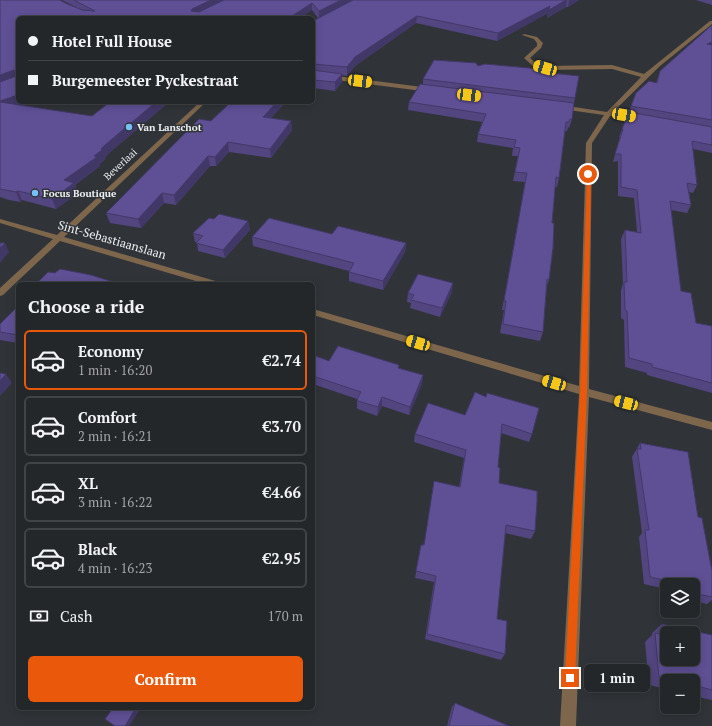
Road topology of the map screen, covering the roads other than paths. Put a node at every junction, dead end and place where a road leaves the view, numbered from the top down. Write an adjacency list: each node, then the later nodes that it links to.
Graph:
1 (712, 22): 4 (street)
2 (524, 35): 4 (street)
3 (315, 75): 5 (street)
4 (645, 76): 8 (street)
5 (438, 91)
6 (201, 104): 11 (street, Beverlaai)
7 (554, 106): 8 (street)
8 (609, 113): 9 (street); 15 (street)
9 (646, 120)
10 (0, 221): 11 (street, Sint-Sebastiaanslaan)
11 (57, 238): 12 (street, Sint-Sebastiaanslaan); 13 (street, Beverlaai)
12 (209, 282)
13 (0, 293)
14 (315, 313): 15 (street)
15 (584, 392): 16 (street); 17 (street)
16 (712, 426)
17 (568, 726)

